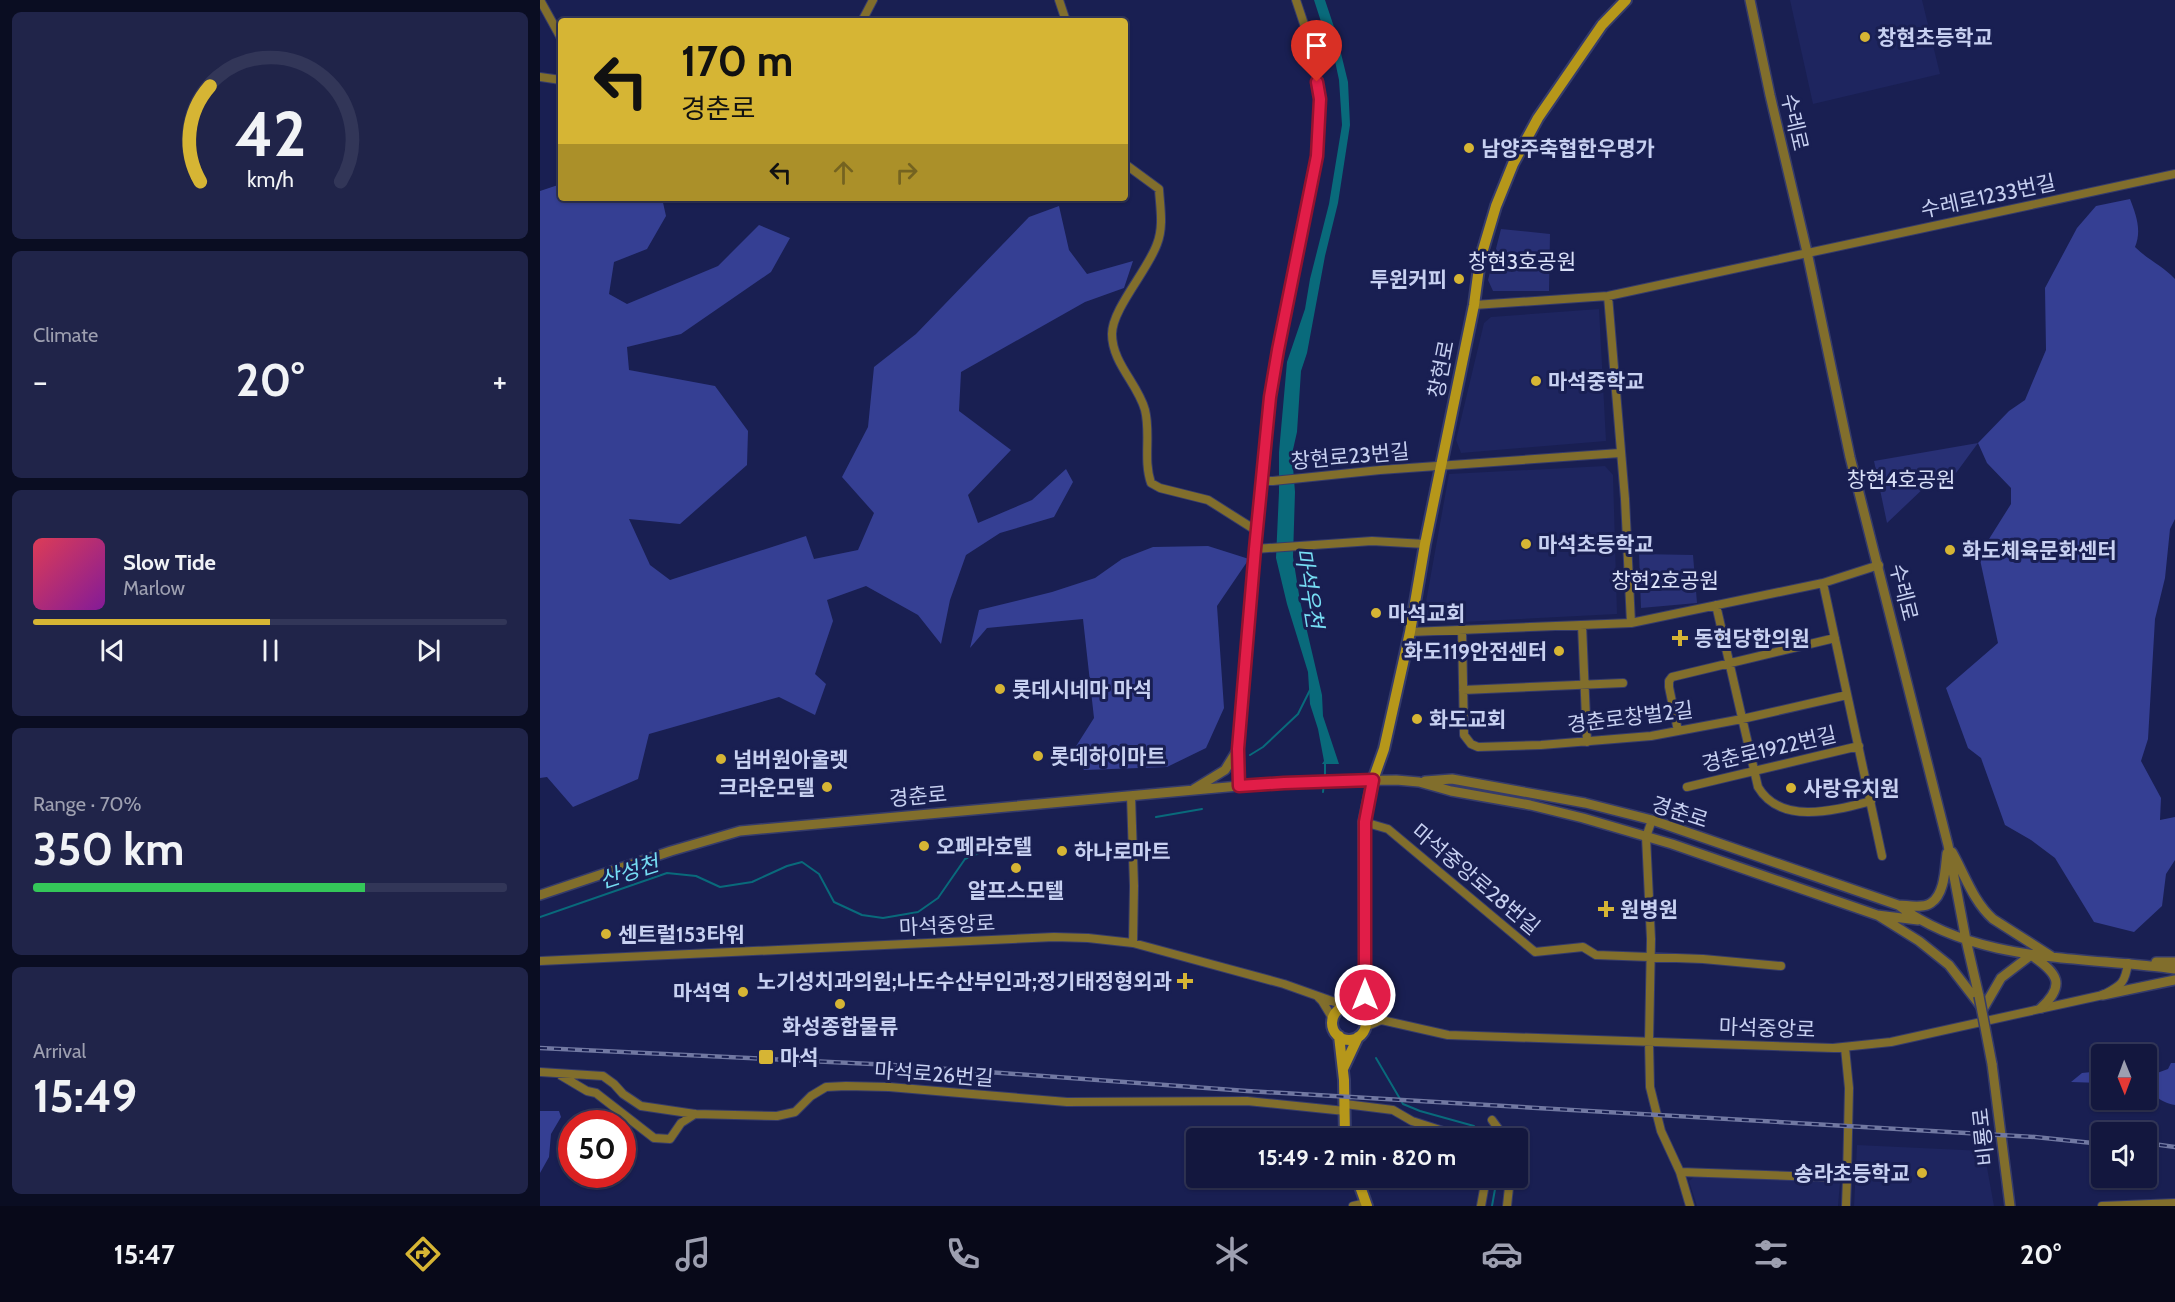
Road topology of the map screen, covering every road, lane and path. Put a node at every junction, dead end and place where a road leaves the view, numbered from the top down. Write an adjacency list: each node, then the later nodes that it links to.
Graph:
1 (540, 0): 9 (street)
2 (873, 0): 7 (street)
3 (1059, 0): 8 (street)
4 (1296, 0): 19 (street)
5 (1626, 0): 16 (main road, 창현로)
6 (1750, 0): 14 (street, 수레로)
7 (864, 18)
8 (1065, 18)
9 (558, 33)
10 (540, 77): 11 (street)
11 (558, 80)
12 (1128, 166): 20 (street)
13 (2175, 174): 14 (street, 수레로1233번길)
14 (1808, 252): 15 (street); 23 (street, 수레로)
15 (1608, 296): 16 (street); 17 (street)
16 (1474, 305): 18 (main road, 창현로)
17 (1620, 453): 18 (street, 창현로23번길); 26 (street)
18 (1442, 466): 19 (street, 창현로23번길); 21 (main road, 창현로)
19 (1262, 481): 20 (street)
20 (1257, 531): 22 (street)
21 (1425, 544): 22 (street); 29 (main road, 창현로)
22 (1255, 549): 40 (street)
23 (1879, 565): 24 (street); 52 (street, 수레로)
24 (1823, 583): 25 (street); 30 (street, 경춘로1922번길)
25 (1716, 605): 26 (street); 31 (street)
26 (1631, 623): 27 (street)
27 (1582, 625): 28 (street); 33 (street)
28 (1462, 630): 29 (street); 34 (street, 경춘로창벌2길)
29 (1410, 632): 42 (main road, 창현로)
30 (1835, 639): 31 (street, 경춘로1922번길); 35 (street, 경춘로1922번길)
31 (1729, 663): 36 (street); 37 (street, 경춘로1922번길)
32 (1623, 683): 33 (street, 경춘로창벌2길)
33 (1583, 686): 34 (street, 경춘로창벌2길); 38 (street)
34 (1463, 690): 38 (street, 경춘로창벌2길)
35 (1847, 695): 36 (street, 경춘로창벌2길); 39 (street, 경춘로1922번길)
36 (1742, 719): 37 (street, 경춘로창벌2길); 41 (street)
37 (1678, 731): 38 (street, 경춘로창벌2길)
38 (1587, 742)
39 (1859, 746): 41 (street, 경춘로1922번길); 48 (street, 경춘로1922번길)
40 (1238, 749): 44 (street); 46 (street)
41 (1754, 771): 45 (street, 경춘로1922번길); 48 (street)
42 (1373, 780): 43 (street, 경춘로); 44 (street, 경춘로); 50 (main road, 창현로)
43 (1419, 782): 49 (street, 경춘로); 51 (street, 경춘로)
44 (1239, 786): 46 (street, 경춘로)
45 (1687, 787)
46 (1191, 790): 47 (street, 경춘로)
47 (1131, 796): 54 (street, 경춘로); 59 (street)
48 (1871, 801): 53 (street, 경춘로1922번길)
49 (1652, 820): 51 (street); 55 (street, 경춘로)
50 (1365, 822): 61 (street, 마석중앙로28번길); 75 (main road, 창현로)
51 (1646, 837): 56 (street, 경춘로); 61 (street)
52 (1948, 845): 55 (street); 58 (street, 수레로); 62 (street)
53 (1882, 856)
54 (540, 895)
55 (1898, 905): 57 (street, 경춘로)
56 (1877, 915): 57 (street, 경춘로); 73 (street)
57 (1918, 920): 58 (street, 경춘로)
58 (1966, 940): 60 (street, 경춘로); 73 (street, 비룡로, bridge)
59 (1133, 943): 63 (street, 마석중앙로); 69 (street, 마석중앙로)
60 (2031, 955): 62 (street, 경춘로); 72 (street); 73 (street)
61 (1651, 956): 66 (street, 마석중앙로28번길); 77 (street)
62 (2053, 958): 65 (street, 경춘로)
63 (540, 961)
64 (2175, 962): 65 (street, 경춘로)
65 (2128, 963): 67 (street, 경춘로); 70 (street, 마석중앙로)
66 (1781, 966)
67 (2175, 969)
68 (2175, 980): 70 (street)
69 (1315, 995): 71 (street, 마석중앙로); 74 (street)
70 (2103, 995): 72 (street, 마석중앙로)
71 (1346, 1006): 74 (main road); 75 (main road)
72 (2041, 1008): 78 (street, 마석중앙로)
73 (1983, 1009): 100 (street, 비룡로, bridge)
74 (1333, 1018): 76 (main road)
75 (1362, 1023): 76 (main road); 77 (street, 마석중앙로); 79 (main road, 창현로)
76 (1339, 1036): 79 (main road)
77 (1649, 1042): 78 (street, 마석중앙로); 88 (street)
78 (1845, 1048): 89 (street)
79 (1343, 1069): 82 (main road)
80 (540, 1072): 81 (street, 마석로26번길)
81 (558, 1074): 83 (street, 마석로26번길); 83 (street)
82 (1345, 1108): 83 (street, 마석로26번길); 85 (main road); 86 (street, 마석로26번길)
83 (695, 1114)
84 (1492, 1120): 87 (street)
85 (1345, 1128)
86 (1434, 1128)
87 (1496, 1128)
88 (1680, 1172): 89 (street); 98 (street)
89 (1847, 1178): 99 (street)
90 (1360, 1188): 94 (main road)
91 (1484, 1188): 96 (street)
92 (1509, 1188): 97 (street)
93 (2175, 1203): 101 (street)
94 (1366, 1204): 95 (street)
95 (1353, 1206)
96 (1481, 1206)
97 (1507, 1206)
98 (1690, 1206)
99 (1846, 1206)
100 (2010, 1206)
101 (2102, 1206)

